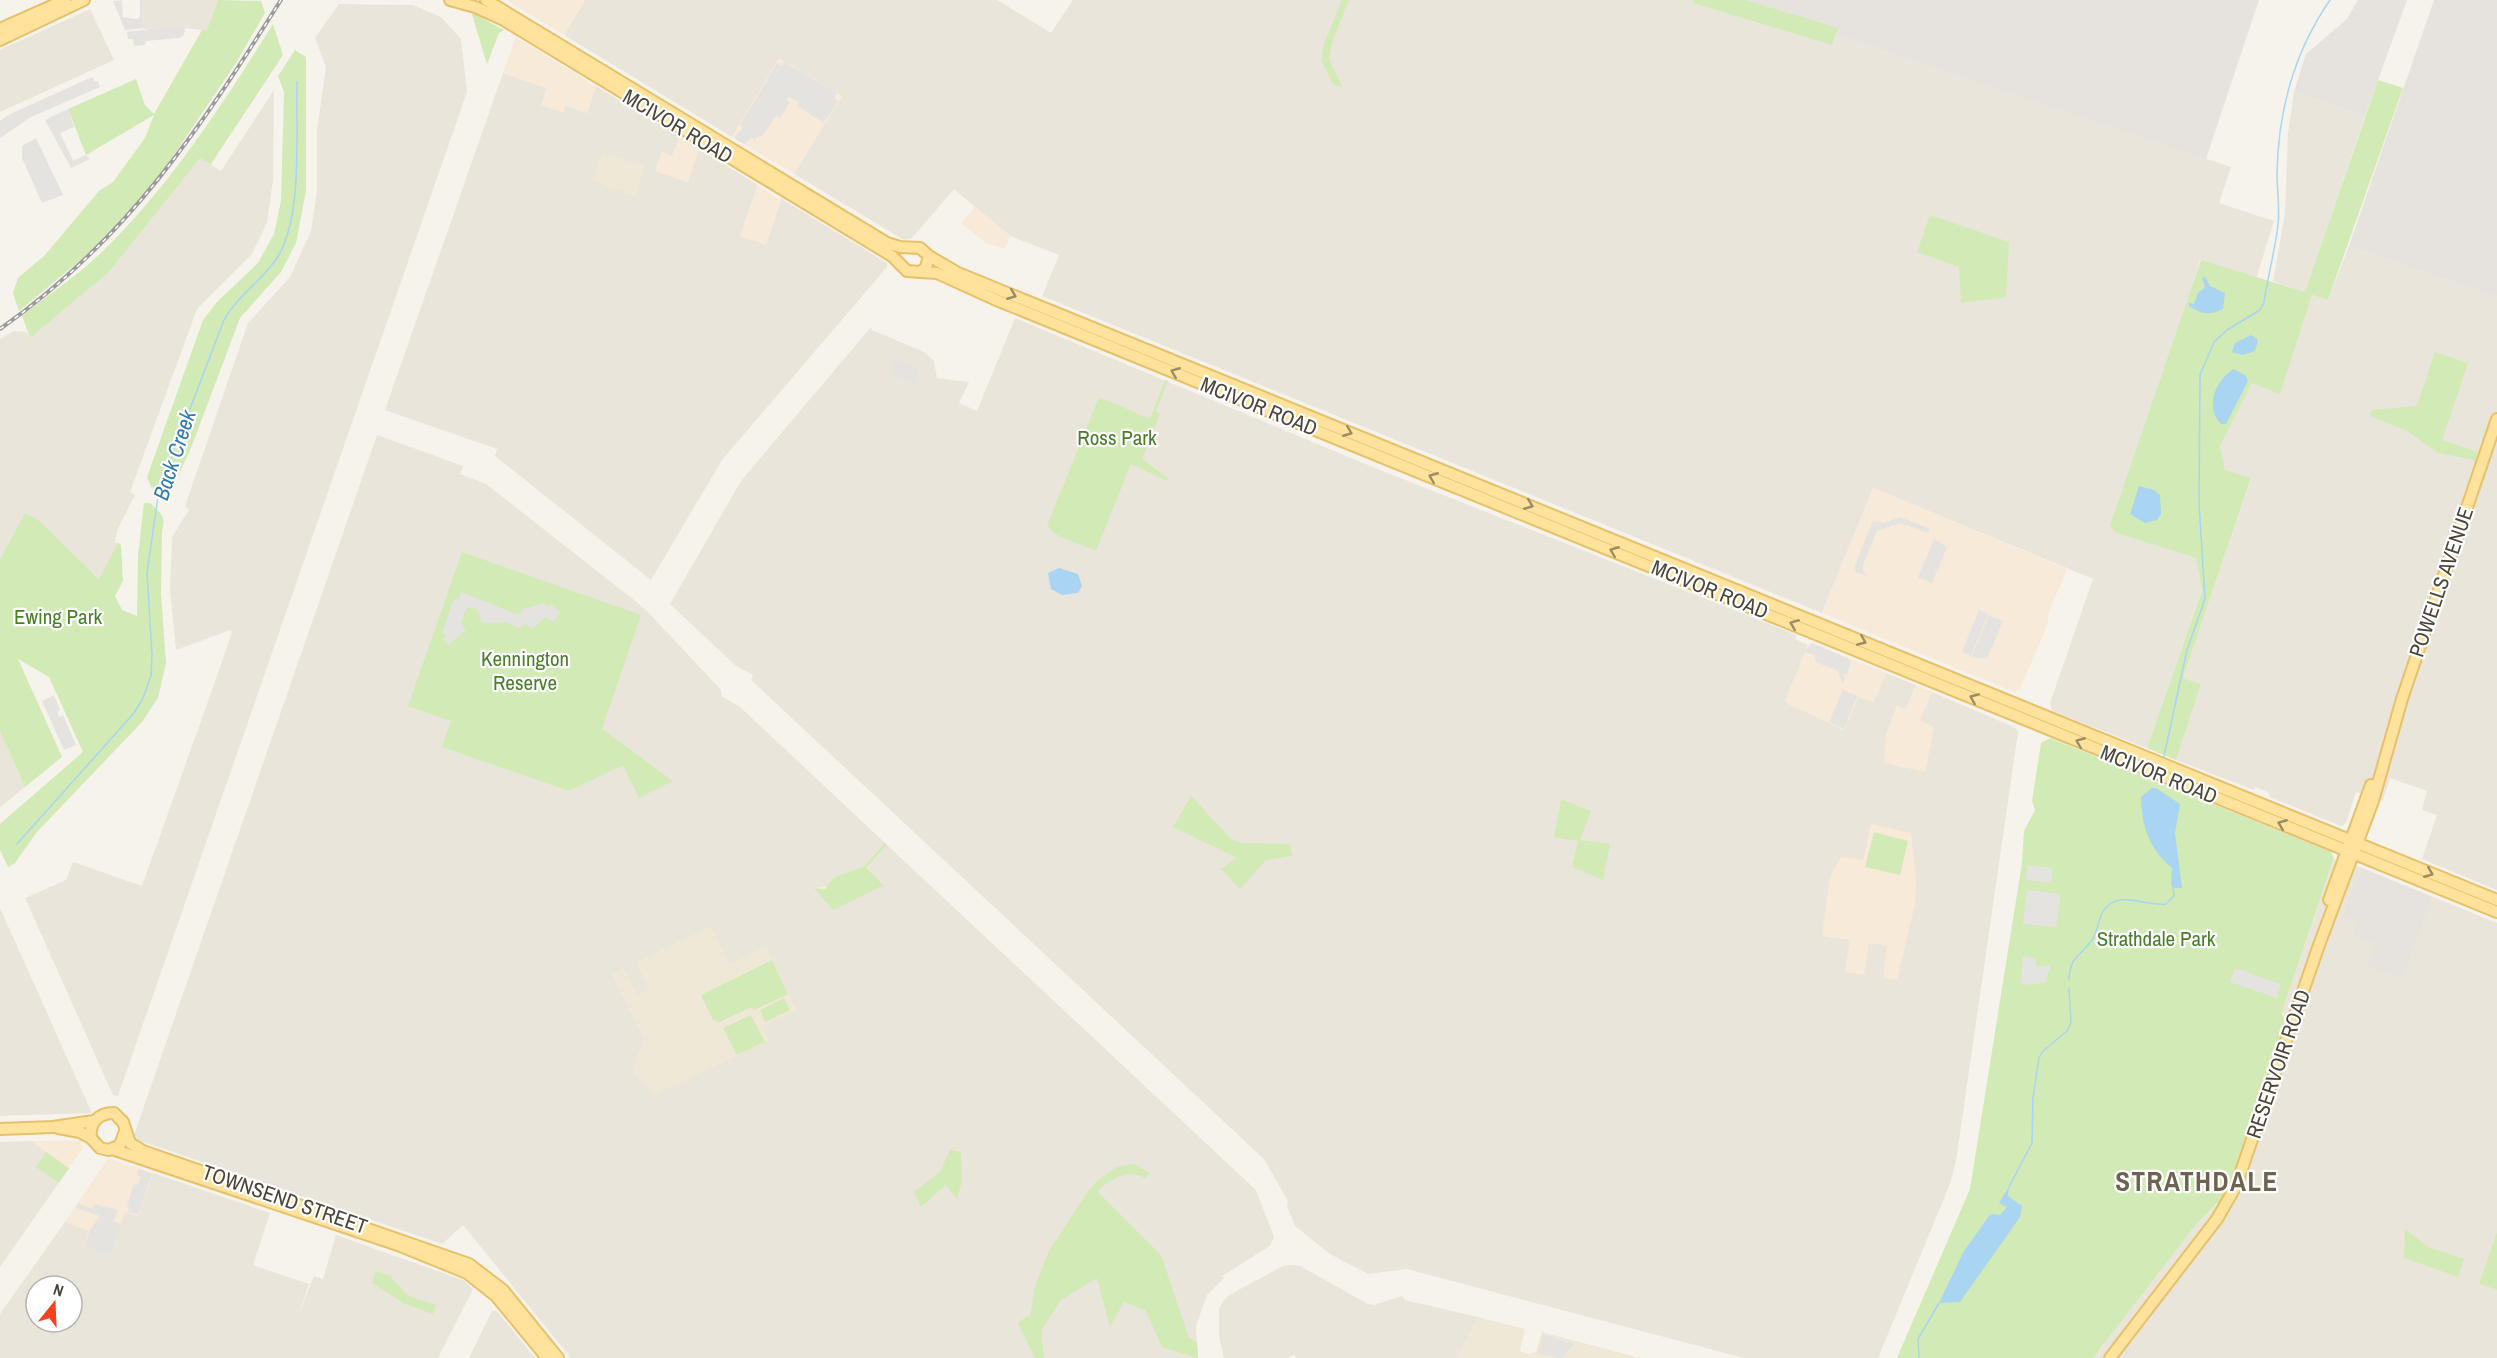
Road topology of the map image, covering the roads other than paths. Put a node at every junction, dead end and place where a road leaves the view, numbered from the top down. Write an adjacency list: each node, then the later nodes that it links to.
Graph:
1 (65, 0): 6 (main road)
2 (84, 0): 7 (main road)
3 (486, 0): 5 (main road, MCIVOR ROAD)
4 (458, 1): 8 (main road, MCIVOR ROAD)
5 (531, 26): 8 (main road); 9 (main road, MCIVOR ROAD)
6 (0, 29)
7 (0, 40)
8 (551, 49): 10 (main road, MCIVOR ROAD)
9 (627, 84): 10 (main road); 11 (main road, MCIVOR ROAD)
10 (647, 107): 13 (main road, MCIVOR ROAD)
11 (909, 248): 12 (main road); 13 (main road)
12 (929, 256): 14 (main road); 16 (main road, MCIVOR ROAD, one-way to 16)
13 (900, 263): 14 (main road)
14 (921, 272): 16 (main road, MCIVOR ROAD, one-way to 14)
15 (2497, 419): 17 (main road, POWELLS AVENUE)
16 (2033, 717): 17 (main road, MCIVOR ROAD)
17 (2352, 847): 18 (main road, MCIVOR ROAD, one-way to 18); 19 (main road, MCIVOR ROAD); 29 (main road, RESERVOIR ROAD)
18 (2497, 900)
19 (2497, 912)
20 (94, 1121): 21 (main road); 23 (main road); 24 (main road)
21 (53, 1127): 22 (main road); 24 (main road)
22 (0, 1129)
23 (125, 1131): 25 (main road); 26 (main road, TOWNSEND STREET)
24 (91, 1138): 25 (main road)
25 (112, 1149): 26 (main road, TOWNSEND STREET)
26 (450, 1261): 27 (main road); 28 (main road)
27 (547, 1358)
28 (558, 1358)
29 (2110, 1358)

